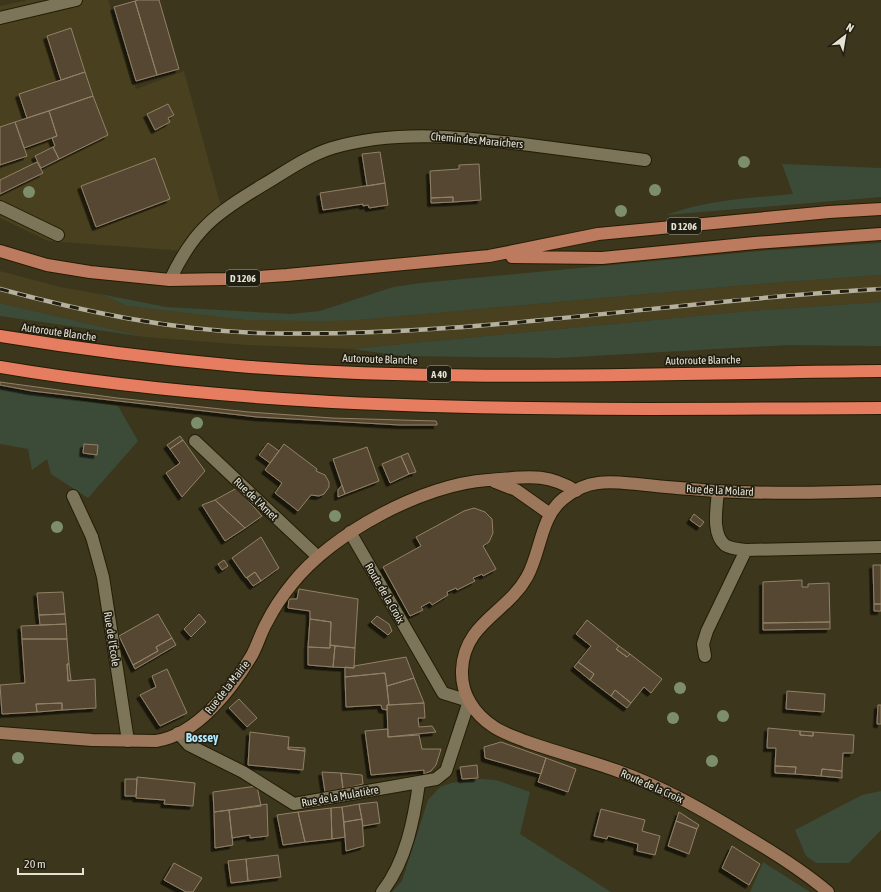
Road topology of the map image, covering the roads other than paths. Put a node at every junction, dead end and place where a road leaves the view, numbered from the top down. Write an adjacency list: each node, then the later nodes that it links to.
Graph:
1 (76, 0): 2 (street)
2 (0, 18)
3 (645, 160): 10 (street, Chemin des Maraichers)
4 (0, 207): 7 (street)
5 (881, 209): 9 (main road, D 1206)
6 (881, 234): 9 (main road, D 1206)
7 (58, 235)
8 (0, 251): 10 (main road, D 1206)
9 (489, 256): 10 (main road, D 1206)
10 (170, 280)
11 (0, 336): 13 (highway, Autoroute Blanche / A 40)
12 (0, 367): 14 (highway)
13 (881, 371)
14 (881, 408)
15 (195, 441): 26 (street, Rue de l'Arnet)
16 (486, 480): 17 (street, Rue de la Mairie); 22 (street); 23 (street, Rue de la Mairie)
17 (576, 491): 18 (street, Rue de la Molard); 21 (street, Rue de la Molard)
18 (718, 491): 19 (street, Rue de la Molard); 25 (street)
19 (881, 491)
20 (73, 496): 31 (street, Rue de l'École)
21 (563, 499): 22 (street, Route de la Croix)
22 (550, 514): 28 (street, Route de la Croix)
23 (350, 532): 26 (street, Rue de la Mairie); 28 (street, Route de la Croix)
24 (881, 547): 25 (street)
25 (746, 550): 27 (street)
26 (318, 557): 29 (street, Rue de la Mairie)
27 (705, 656)
28 (469, 701): 32 (street, Rue de la Mulatière); 34 (street, Route de la Croix)
29 (178, 733): 31 (street, Rue de la Mairie); 32 (street, Rue de la Mulatière)
30 (0, 734): 31 (street, Rue de la Mairie)
31 (128, 741)
32 (420, 783): 33 (street)
33 (382, 892)
34 (828, 892)

